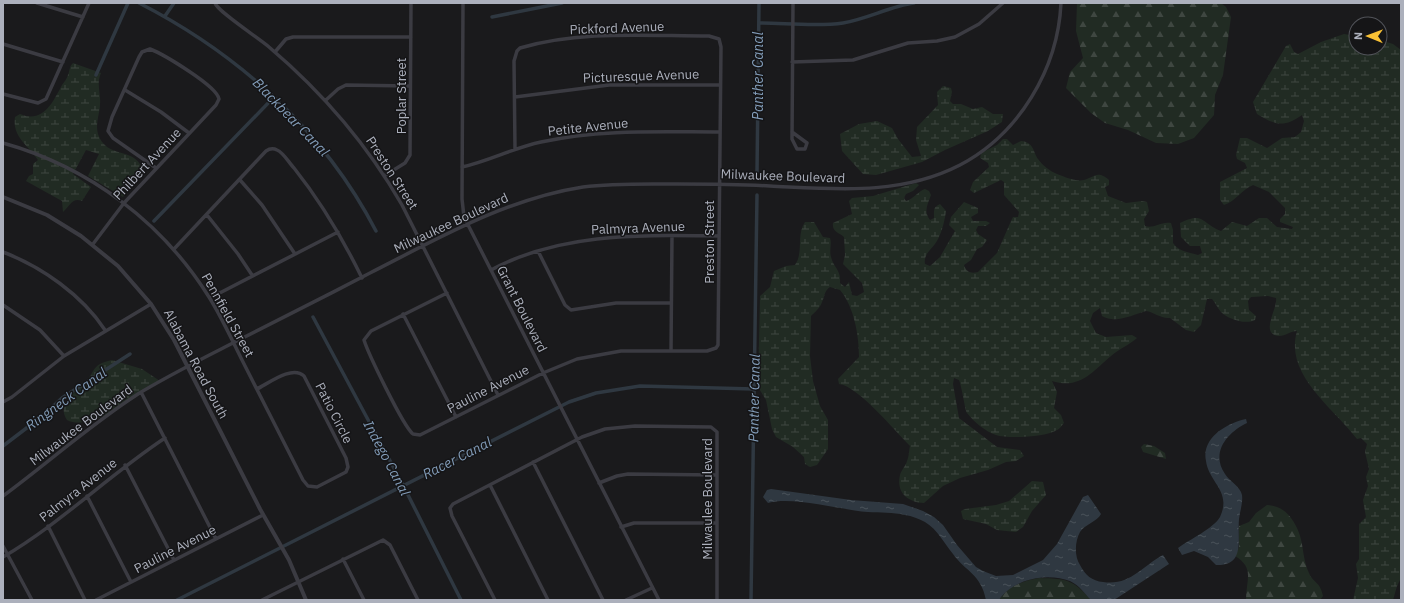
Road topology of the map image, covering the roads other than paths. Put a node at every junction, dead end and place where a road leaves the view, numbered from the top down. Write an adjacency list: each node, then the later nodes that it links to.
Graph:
1 (36, 3): 9 (street)
2 (89, 3): 9 (street)
3 (216, 3): 13 (street, Preston Street)
4 (411, 3): 10 (street, Poplar Street)
5 (463, 3): 28 (street, Grant Boulevard)
6 (793, 3): 15 (street)
7 (1004, 3): 15 (street)
8 (1061, 3): 31 (street, Milwaukee Boulevard)
9 (83, 17): 14 (street)
10 (411, 37): 13 (street); 17 (street, Poplar Street)
11 (719, 39): 16 (street, Preston Street); 20 (street, Pickford Avenue)
12 (3, 44): 14 (street)
13 (275, 52): 21 (street, Preston Street)
14 (63, 62): 19 (street)
15 (792, 62): 23 (street)
16 (720, 85): 20 (street, Picturesque Avenue); 22 (street, Preston Street)
17 (410, 86): 21 (street); 29 (street, Poplar Street)
18 (125, 90): 24 (street); 24 (street, Philbert Avenue); 27 (street)
19 (3, 94)
20 (514, 97): 26 (street)
21 (326, 100): 29 (street, Preston Street)
22 (720, 132): 26 (street, Petite Avenue); 31 (street, Preston Street)
23 (792, 132): 23 (street)
24 (189, 133): 27 (street, Philbert Avenue)
25 (3, 143): 33 (street, Pennfield Street)
26 (515, 149): 28 (street, Petite Avenue)
27 (156, 168): 33 (street, Philbert Avenue)
28 (462, 168): 35 (street, Grant Boulevard)
29 (384, 176): 40 (street, Preston Street)
30 (240, 180): 34 (street); 36 (street); 44 (street)
31 (720, 184): 35 (street, Milwaukee Boulevard); 38 (street, Preston Street)
32 (3, 197): 39 (street, Alabama Road South)
33 (124, 203): 39 (street, Philbert Avenue); 41 (street, Pennfield Street)
34 (207, 215): 41 (street); 46 (street)
35 (468, 224): 40 (street, Milwaukee Boulevard); 45 (street, Grant Boulevard)
36 (338, 232): 44 (street); 47 (street)
37 (672, 236): 38 (street, Palmyra Avenue); 42 (street, Palmyra Avenue); 50 (street)
38 (719, 236): 56 (street, Preston Street)
39 (93, 244): 51 (street, Alabama Road South)
40 (423, 246): 47 (street, Milwaukee Boulevard); 48 (street, Preston Street)
41 (174, 249): 49 (street, Pennfield Street)
42 (538, 251): 45 (street, Palmyra Avenue); 50 (street)
43 (3, 252): 54 (street)
44 (295, 254): 46 (street)
45 (491, 270): 60 (street, Grant Boulevard)
46 (252, 275): 49 (street)
47 (362, 278): 55 (street, Milwaukee Boulevard)
48 (447, 293): 53 (street); 63 (street, Preston Street)
49 (210, 298): 55 (street, Pennfield Street)
50 (671, 303): 57 (street)
51 (151, 304): 54 (street); 59 (street, Alabama Road South)
52 (3, 305): 58 (street)
53 (404, 314): 65 (street); 65 (street, Pauline Avenue)
54 (105, 330): 58 (street)
55 (233, 343): 59 (street, Milwaukee Boulevard); 61 (street, Pennfield Street)
56 (716, 348): 57 (street, Pauline Avenue)
57 (671, 351): 60 (street, Pauline Avenue)
58 (64, 356): 64 (street)
59 (188, 366): 62 (street, Milwaukee Boulevard); 76 (street, Alabama Road South)
60 (543, 373): 63 (street, Pauline Avenue); 67 (street, Grant Boulevard)
61 (257, 389): 73 (street, Pennfield Street); 73 (street, Patio Circle)
62 (142, 392): 66 (street); 74 (street, Milwaukee Boulevard)
63 (498, 395): 65 (street, Pauline Avenue)
64 (3, 402)
65 (456, 417)
66 (165, 438): 69 (street, Palmyra Avenue); 80 (street)
67 (577, 440): 68 (street, Milwaulee Boulevard); 70 (street, Milwaulee Boulevard); 71 (street, Grant Boulevard)
68 (533, 462): 72 (street, Milwaulee Boulevard); 98 (street)
69 (125, 466): 75 (street, Palmyra Avenue); 85 (street)
70 (717, 475): 71 (street); 77 (street, Milwaulee Boulevard)
71 (599, 483): 79 (street, Grant Boulevard)
72 (490, 485): 96 (street, Milwaulee Boulevard); 97 (street)
73 (311, 488)
74 (3, 496)
75 (87, 496): 78 (street, Palmyra Avenue); 86 (street)
76 (264, 515): 80 (street, Pauline Avenue); 87 (street, Alabama Road South)
77 (717, 523): 79 (street); 101 (street, Milwaulee Boulevard)
78 (48, 526): 82 (street, Palmyra Avenue); 90 (street)
79 (621, 526): 88 (street, Grant Boulevard)
80 (216, 539): 85 (street, Pauline Avenue)
81 (3, 546): 82 (street)
82 (8, 554): 83 (street, Palmyra Avenue); 89 (street)
83 (3, 557)
84 (343, 559): 87 (street); 94 (street); 95 (street)
85 (174, 560): 86 (street, Pauline Avenue)
86 (131, 582): 91 (street, Pauline Avenue)
87 (297, 582): 92 (street); 93 (street, Alabama Road South)
88 (652, 588): 99 (street); 100 (street, Grant Boulevard)
89 (32, 600)
90 (85, 600)
91 (96, 600)
92 (262, 600)
93 (306, 600)
94 (364, 600)
95 (418, 600)
96 (495, 600)
97 (548, 600)
98 (603, 600)
99 (626, 600)
100 (659, 600)
101 (717, 600)

